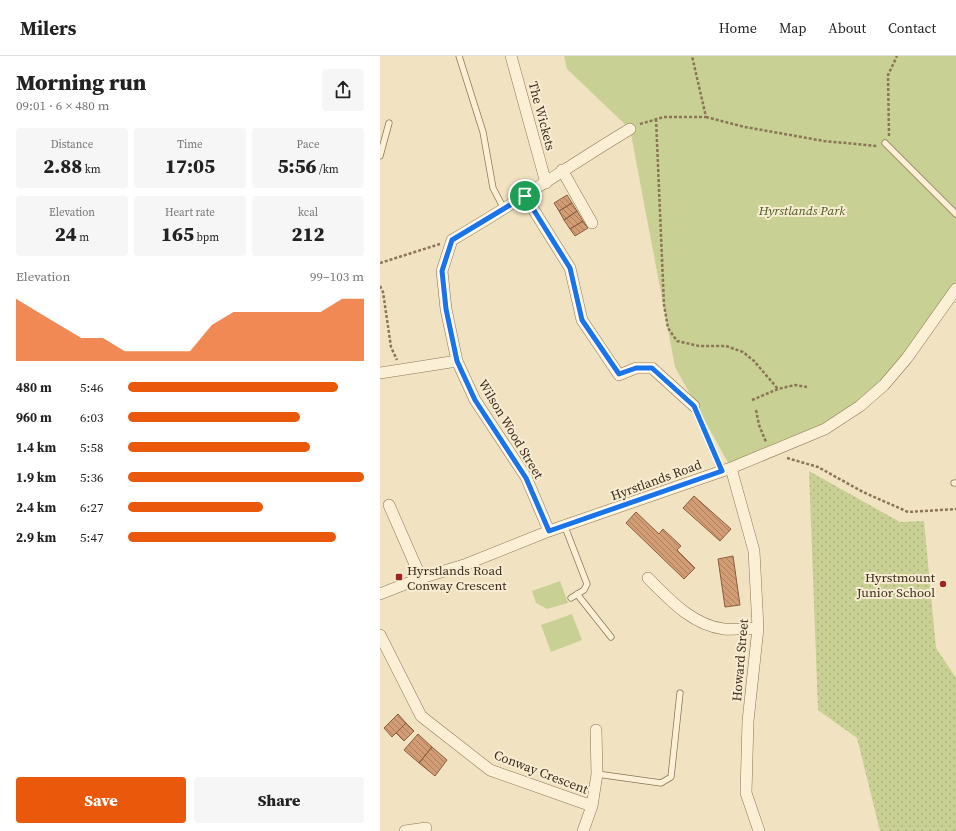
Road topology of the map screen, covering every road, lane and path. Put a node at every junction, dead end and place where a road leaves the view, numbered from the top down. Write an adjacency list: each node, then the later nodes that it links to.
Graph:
1 (459, 56): 14 (lane)
2 (511, 56): 12 (street, The Wickets)
3 (692, 56): 5 (path)
4 (897, 56): 9 (path)
5 (706, 117): 6 (path); 9 (path)
6 (656, 119): 8 (path); 26 (path)
7 (389, 123): 10 (lane)
8 (630, 129): 11 (street)
9 (885, 142): 15 (lane)
10 (380, 156)
11 (562, 170): 12 (street); 16 (street)
12 (546, 183): 13 (street)
13 (525, 196): 14 (street); 28 (street)
14 (504, 210): 17 (street)
15 (956, 214)
16 (592, 222)
17 (452, 240): 18 (path); 22 (street, Wilson Wood Street)
18 (380, 263)
19 (380, 286): 23 (path)
20 (956, 290): 21 (lane); 30 (street, Hyrstlands Road)
21 (956, 293)
22 (457, 361): 23 (street); 36 (street, Wilson Wood Street)
23 (401, 370): 24 (street)
24 (380, 373)
25 (807, 387): 26 (path)
26 (778, 389): 27 (path)
27 (752, 400)
28 (694, 406): 32 (lane)
29 (756, 410): 30 (path)
30 (770, 452): 32 (street, Hyrstlands Road)
31 (785, 458): 34 (path)
32 (727, 469): 35 (street, Hyrstlands Road); 42 (street, Howard Street)
33 (389, 504): 37 (street)
34 (956, 509)
35 (565, 527): 36 (street, Hyrstlands Road); 40 (lane)
36 (549, 531): 37 (street, Hyrstlands Road)
37 (421, 578): 39 (street, Hyrstlands Road)
38 (648, 578): 42 (street)
39 (380, 594)
40 (577, 594): 41 (lane); 44 (lane)
41 (571, 598)
42 (758, 628): 52 (street, Howard Street)
43 (380, 635): 48 (street, Conway Crescent)
44 (610, 637)
45 (680, 693): 47 (lane)
46 (596, 730): 47 (street)
47 (598, 774): 48 (street)
48 (592, 806): 51 (street)
49 (426, 828): 50 (street)
50 (405, 831)
51 (583, 831)
52 (759, 831)

